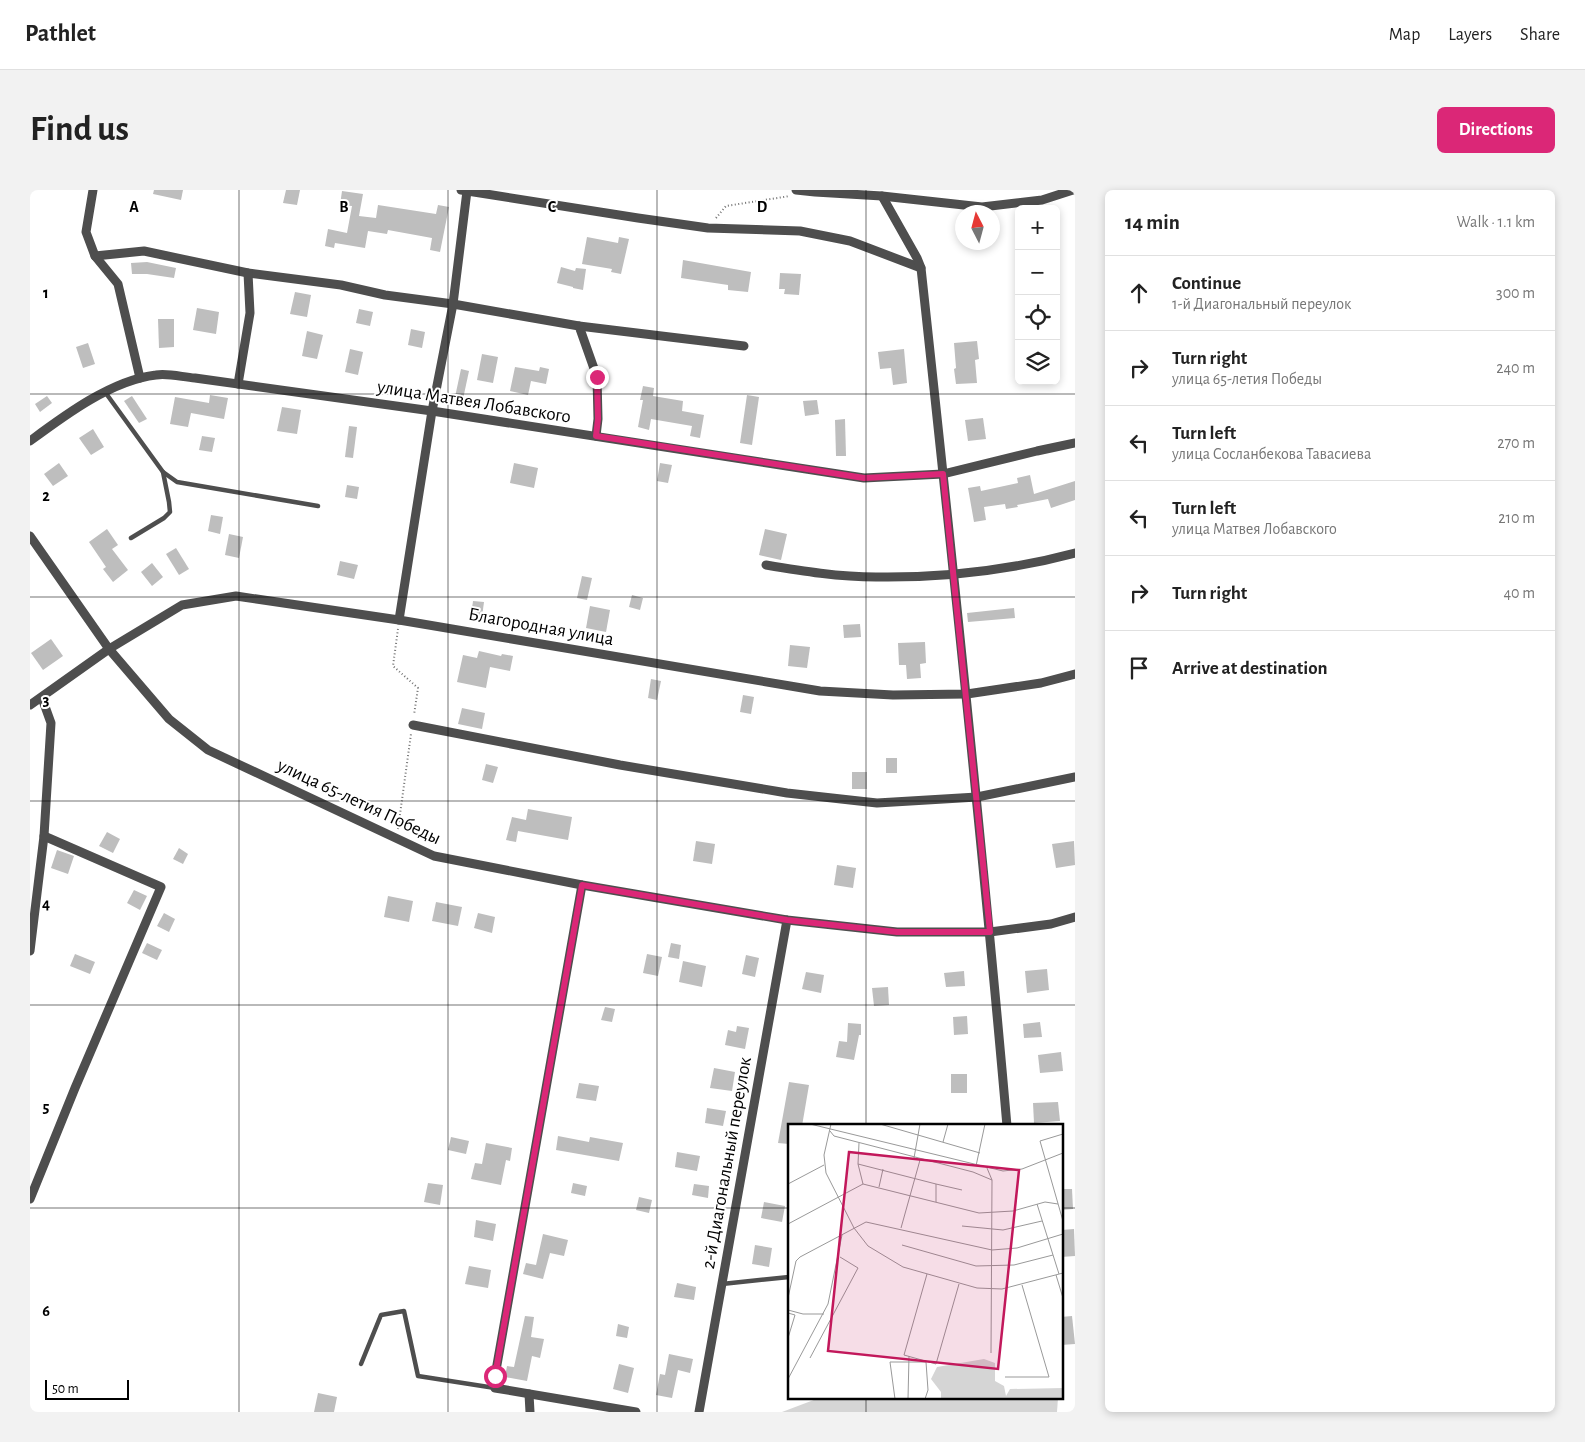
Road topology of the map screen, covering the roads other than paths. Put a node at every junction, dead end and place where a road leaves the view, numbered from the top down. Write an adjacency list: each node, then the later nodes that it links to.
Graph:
1 (93, 190): 7 (street)
2 (1073, 190): 6 (street)
3 (464, 191): 8 (street); 10 (street)
4 (815, 191): 5 (street); 6 (street)
5 (796, 193)
6 (882, 196): 8 (street)
7 (95, 256): 9 (street); 13 (street)
8 (921, 268): 21 (street)
9 (248, 273): 10 (street); 14 (street)
10 (453, 304): 11 (street); 16 (street)
11 (578, 326): 12 (street); 17 (street)
12 (744, 346)
13 (140, 378): 14 (street, улица Матвея Лобавского); 15 (street, улица Матвея Лобавского)
14 (238, 384): 16 (street, улица Матвея Лобавского)
15 (105, 392): 18 (street, улица Матвея Лобавского); 20 (lane)
16 (432, 411): 17 (street, улица Матвея Лобавского); 28 (street)
17 (596, 436): 21 (street, улица Матвея Лобавского)
18 (30, 441)
19 (1075, 443): 21 (street, улица Матвея Лобавского)
20 (163, 472): 22 (lane); 24 (lane)
21 (943, 474): 27 (street)
22 (318, 506)
23 (30, 536): 29 (street, улица 65-летия Победы)
24 (131, 538)
25 (1075, 553): 27 (street)
26 (766, 565): 27 (street)
27 (953, 575): 31 (street)
28 (399, 620): 29 (street, Благородная улица); 31 (street, Благородная улица)
29 (109, 649): 32 (street, Благородная улица); 38 (street, улица 65-летия Победы)
30 (1075, 674): 31 (street, Благородная улица)
31 (967, 694): 36 (street)
32 (42, 698): 33 (street, Благородная улица); 37 (street)
33 (30, 705)
34 (413, 725): 36 (street)
35 (1075, 777): 36 (street)
36 (977, 797): 41 (street)
37 (44, 836): 42 (street); 44 (street)
38 (582, 885): 40 (street, улица 65-летия Победы); 48 (street)
39 (1075, 917): 41 (street, улица 65-летия Победы)
40 (787, 920): 41 (street, улица 65-летия Победы); 46 (street, 2-й Диагональный переулок)
41 (990, 932): 43 (street)
42 (30, 951)
43 (1007, 1124)
44 (30, 1199)
45 (788, 1278): 46 (lane)
46 (722, 1284): 52 (street, 2-й Диагональный переулок)
47 (361, 1364): 48 (lane)
48 (495, 1388): 49 (street)
49 (529, 1394): 50 (street); 51 (street)
50 (530, 1412)
51 (636, 1412)
52 (699, 1412)

